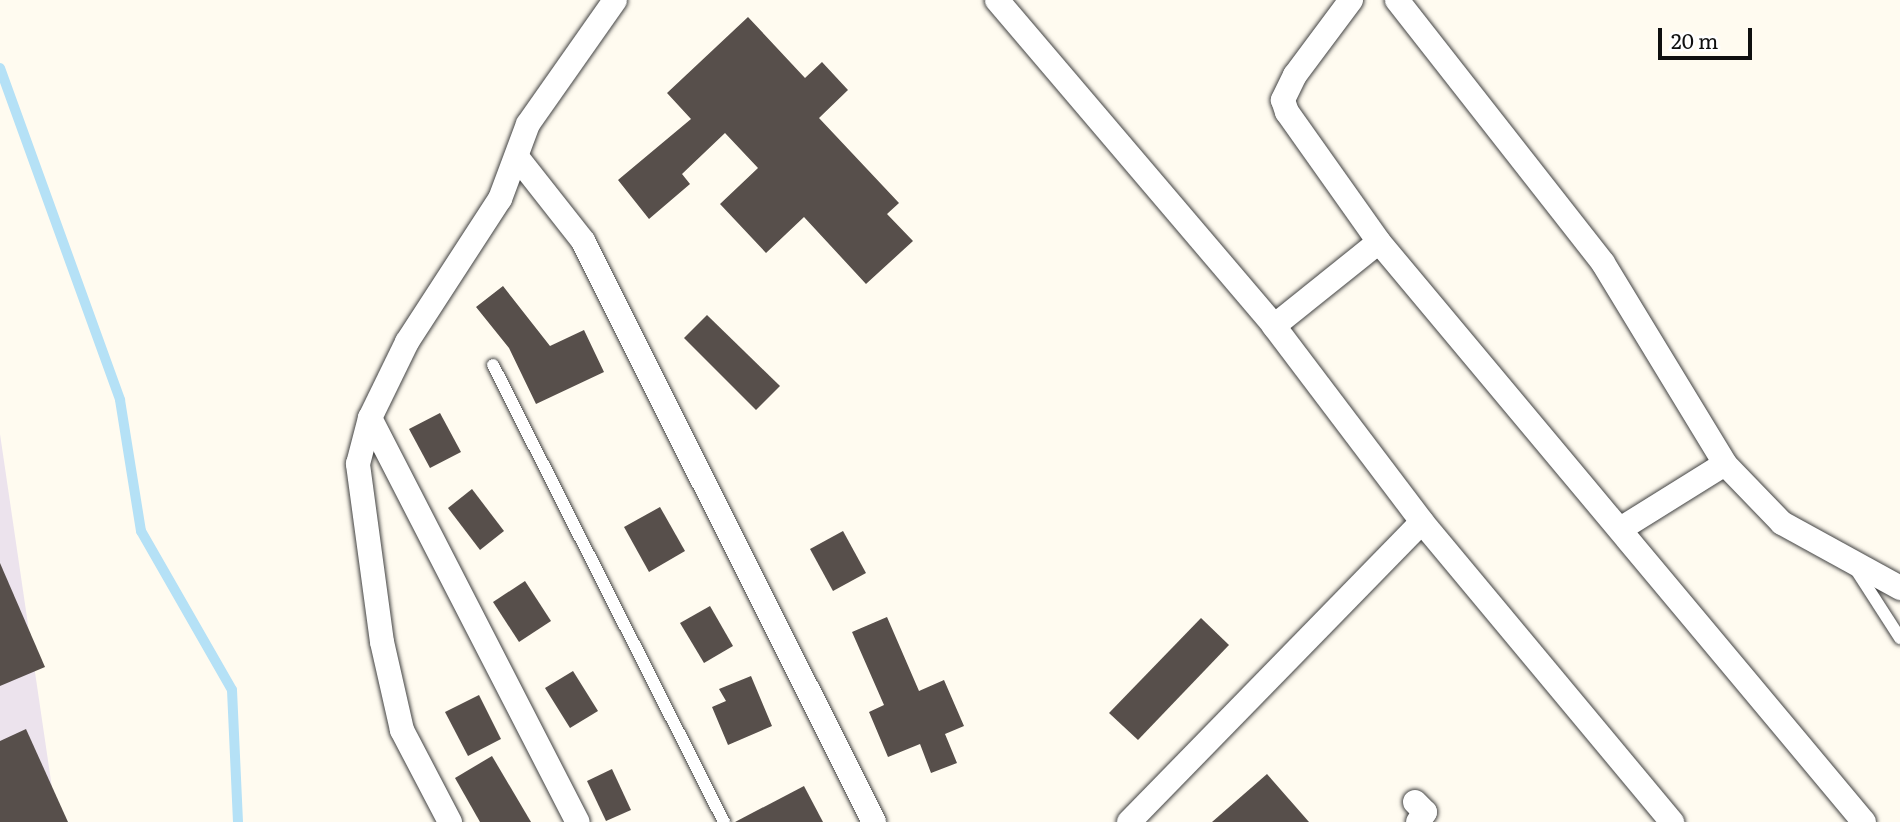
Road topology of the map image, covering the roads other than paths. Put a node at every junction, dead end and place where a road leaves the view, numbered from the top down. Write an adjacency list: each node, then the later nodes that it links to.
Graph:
1 (615, 0): 5 (street)
2 (997, 0): 7 (street)
3 (1351, 0): 6 (street)
4 (1397, 0): 10 (street)
5 (517, 157): 9 (street); 19 (street)
6 (1379, 242): 7 (street); 12 (street)
7 (1274, 326): 11 (street)
8 (493, 365): 18 (lane)
9 (370, 418): 16 (street); 17 (street)
10 (1725, 464): 12 (street); 13 (street)
11 (1422, 522): 20 (street); 21 (street)
12 (1622, 528): 22 (street)
13 (1852, 565): 14 (street); 15 (lane)
14 (1900, 588)
15 (1900, 638)
16 (450, 822)
17 (578, 822)
18 (724, 822)
19 (874, 822)
20 (1129, 822)
21 (1672, 822)
22 (1864, 822)

